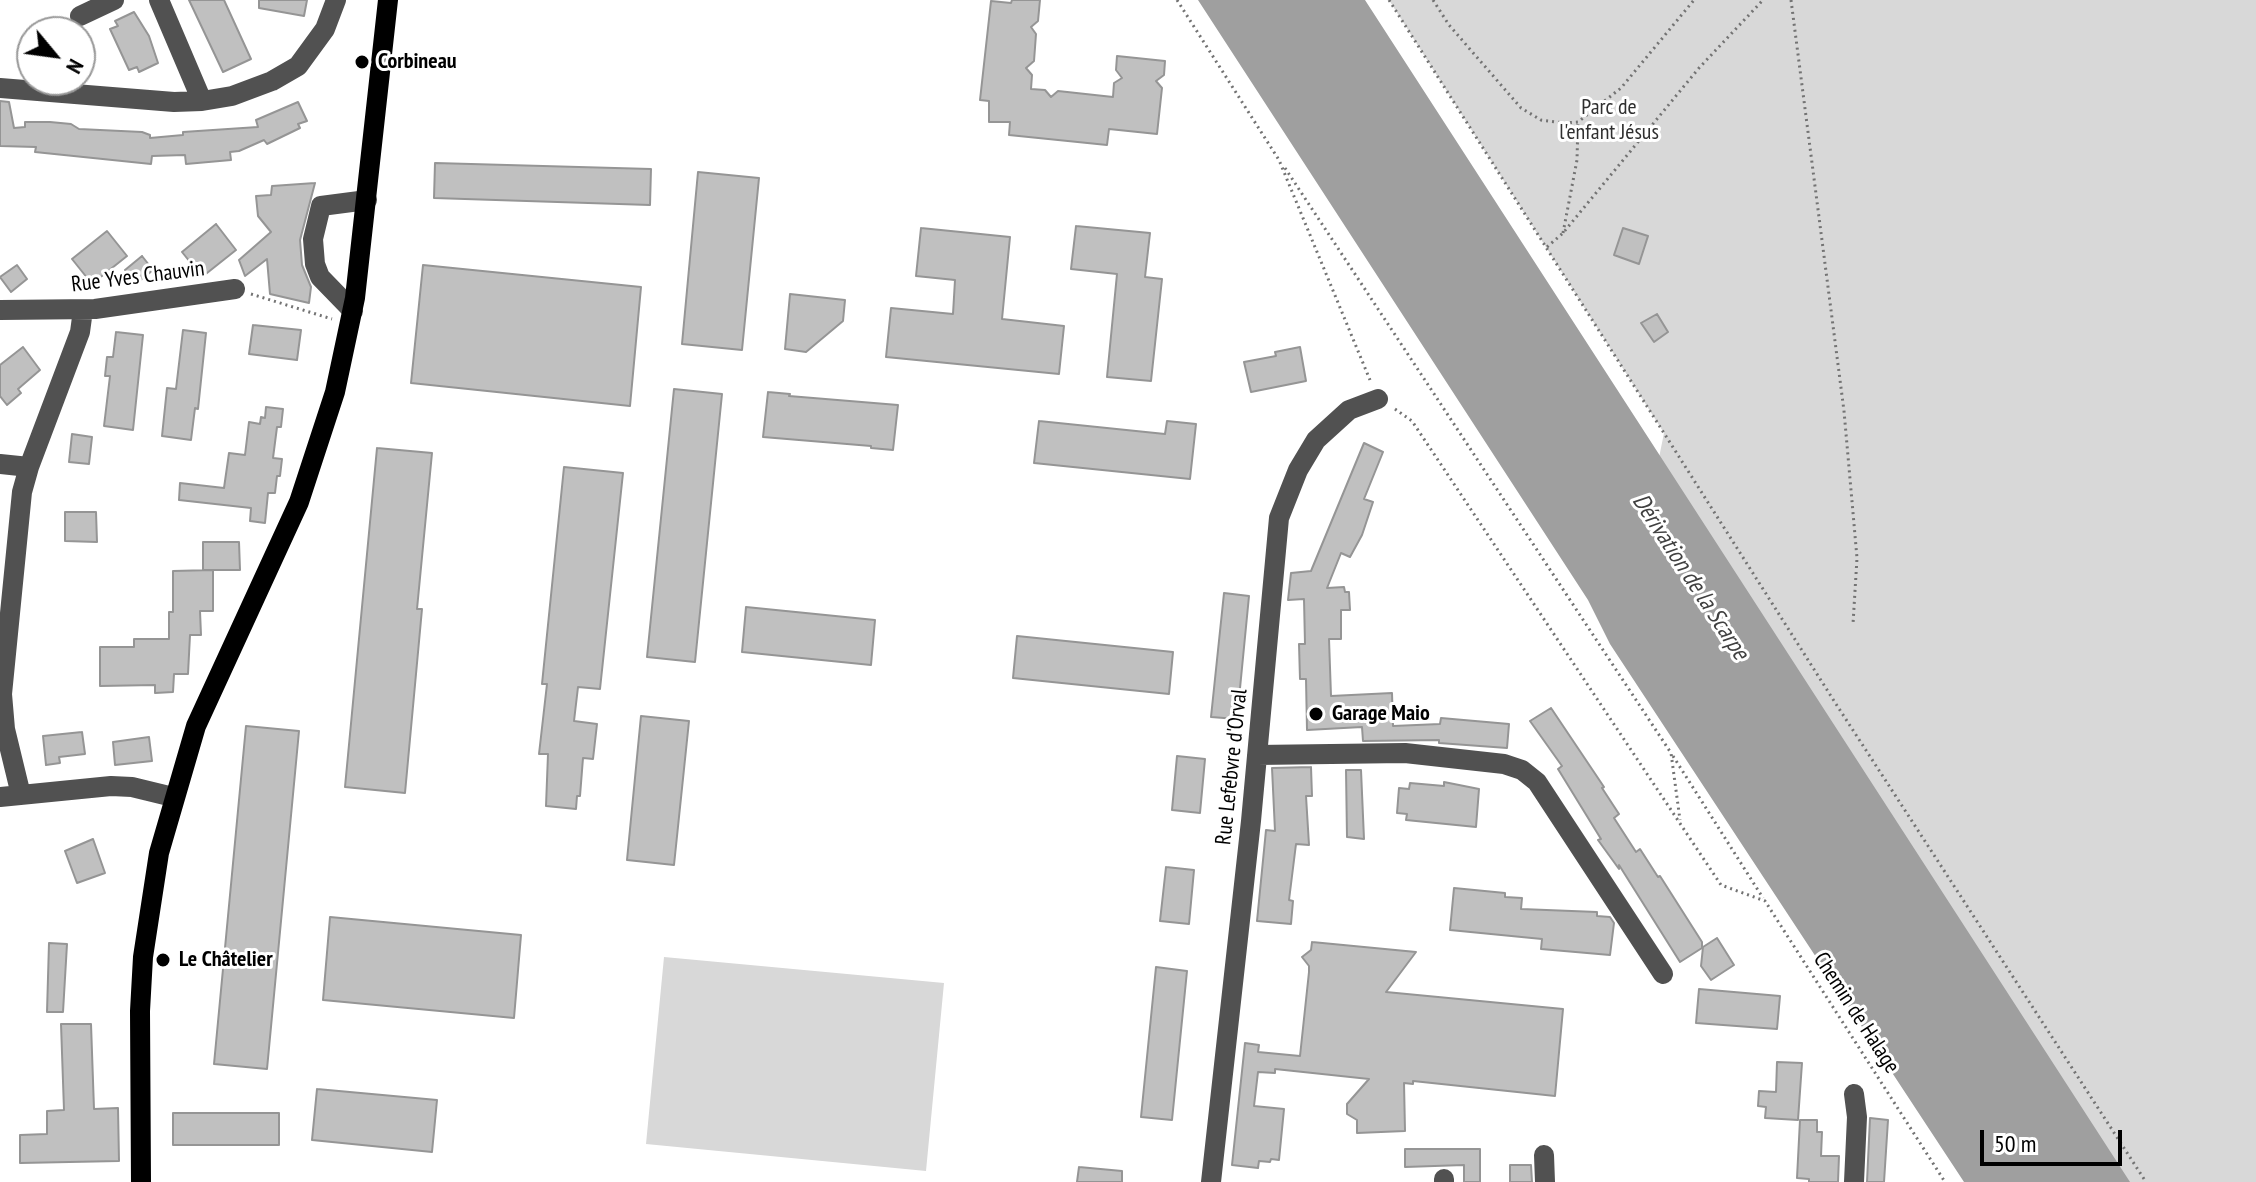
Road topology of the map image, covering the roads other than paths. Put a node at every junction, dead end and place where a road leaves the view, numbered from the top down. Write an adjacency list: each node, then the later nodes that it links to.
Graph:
1 (114, 0): 5 (street)
2 (159, 0): 7 (street)
3 (336, 0): 7 (street)
4 (388, 0): 8 (main road)
5 (80, 16)
6 (0, 88): 7 (street)
7 (202, 101)
8 (367, 200): 12 (main road); 12 (street)
9 (235, 289): 11 (street, Rue Yves Chauvin)
10 (0, 310): 11 (street, Rue Yves Chauvin)
11 (83, 310): 15 (street)
12 (352, 318): 21 (main road)
13 (1378, 399): 18 (street, Rue Lefebvre d'Orval)
14 (0, 464): 15 (street)
15 (29, 467): 16 (street)
16 (6, 585): 17 (street)
17 (1, 694): 19 (street)
18 (1257, 755): 22 (street); 26 (street, Rue Lefebvre d'Orval)
19 (21, 795): 20 (street); 21 (street)
20 (0, 797)
21 (173, 797): 25 (main road)
22 (1663, 974)
23 (1854, 1094): 28 (street)
24 (1544, 1155): 27 (street)
25 (141, 1182)
26 (1211, 1182)
27 (1545, 1182)
28 (1854, 1182)

